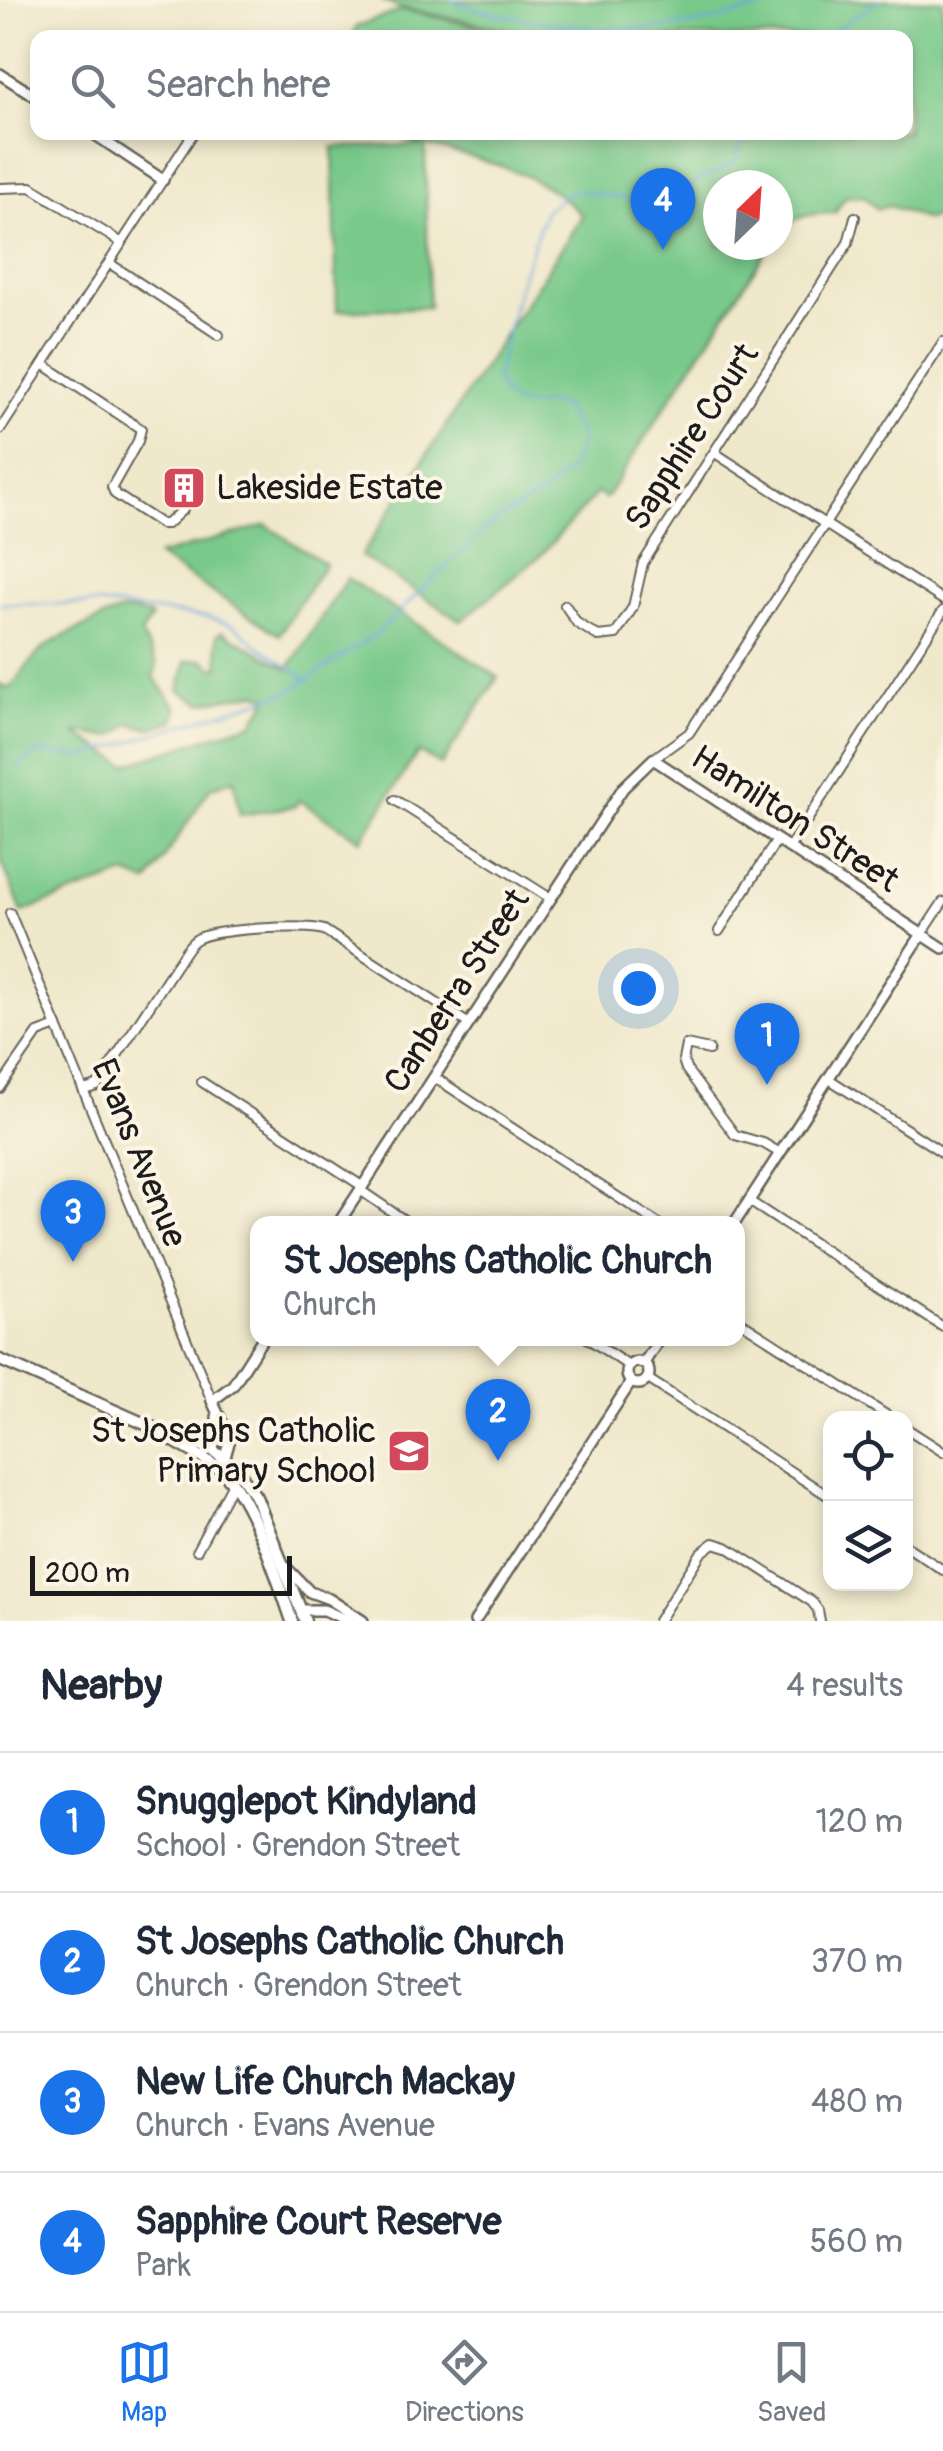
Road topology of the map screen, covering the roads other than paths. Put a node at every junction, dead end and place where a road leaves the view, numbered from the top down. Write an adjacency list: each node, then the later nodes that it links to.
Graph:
1 (0, 74): 2 (street)
2 (30, 93)
3 (102, 140): 5 (street)
4 (189, 140): 5 (street)
5 (163, 180): 8 (street)
6 (0, 188): 8 (street)
7 (855, 217): 14 (street, Sapphire Court)
8 (122, 243): 9 (street)
9 (109, 263): 10 (street); 12 (street)
10 (219, 336)
11 (943, 342): 16 (street)
12 (44, 364): 13 (street); 15 (street)
13 (0, 430)
14 (715, 453): 16 (street); 18 (street, Sapphire Court)
15 (183, 508)
16 (826, 524): 17 (street); 20 (street)
17 (943, 600)
18 (565, 606)
19 (943, 611): 24 (street)
20 (653, 760): 21 (street, Hamilton Street); 23 (street, Hamilton Street)
21 (622, 788): 25 (street, Canberra Street)
22 (396, 800): 25 (street)
23 (777, 840): 24 (street, Hamilton Street); 28 (street)
24 (789, 848): 29 (street, Hamilton Street)
25 (550, 898): 31 (street, Canberra Street)
26 (943, 902): 29 (street)
27 (10, 913): 32 (street, Evans Avenue)
28 (719, 931)
29 (922, 934): 30 (street, Hamilton Street); 37 (street)
30 (943, 948)
31 (469, 1024): 36 (street, Canberra Street); 40 (street)
32 (57, 1026): 39 (street); 40 (street, Evans Avenue)
33 (679, 1034): 34 (street)
34 (686, 1045): 35 (street); 41 (street)
35 (708, 1050)
36 (434, 1077): 43 (street, Canberra Street); 47 (street)
37 (828, 1079): 41 (street); 42 (street)
38 (202, 1082): 43 (street)
39 (0, 1088)
40 (84, 1090): 59 (street, Evans Avenue)
41 (780, 1153): 44 (street)
42 (943, 1154)
43 (361, 1188): 45 (street, Canberra Street); 46 (street)
44 (749, 1201): 48 (street); 50 (street)
45 (343, 1216)
46 (399, 1216)
47 (647, 1216)
48 (739, 1216)
49 (745, 1324): 60 (street)
50 (943, 1328)
51 (259, 1346): 59 (street)
52 (598, 1346): 56 (street)
53 (655, 1346): 55 (street)
54 (0, 1360): 64 (main road)
55 (644, 1363): 56 (street); 57 (street)
56 (628, 1366): 58 (street)
57 (648, 1379): 58 (street); 66 (street)
58 (632, 1382): 79 (street)
59 (212, 1401): 61 (street, Evans Avenue)
60 (880, 1411)
61 (217, 1414): 64 (street, Evans Avenue); 64 (street, Evans Avenue)
62 (913, 1433): 63 (street)
63 (943, 1452)
64 (215, 1456): 65 (main road); 65 (main road)
65 (240, 1481): 67 (main road); 68 (street); 71 (main road)
66 (823, 1492)
67 (242, 1496): 68 (street); 74 (main road)
68 (217, 1516): 69 (street)
69 (198, 1550)
70 (913, 1551): 72 (street)
71 (282, 1562): 73 (street); 74 (main road)
72 (943, 1570)
73 (318, 1596): 74 (street); 78 (street)
74 (296, 1613): 76 (street)
75 (820, 1618): 80 (street)
76 (346, 1620): 77 (street)
77 (322, 1621)
78 (363, 1621)
79 (475, 1621)
80 (658, 1621)

